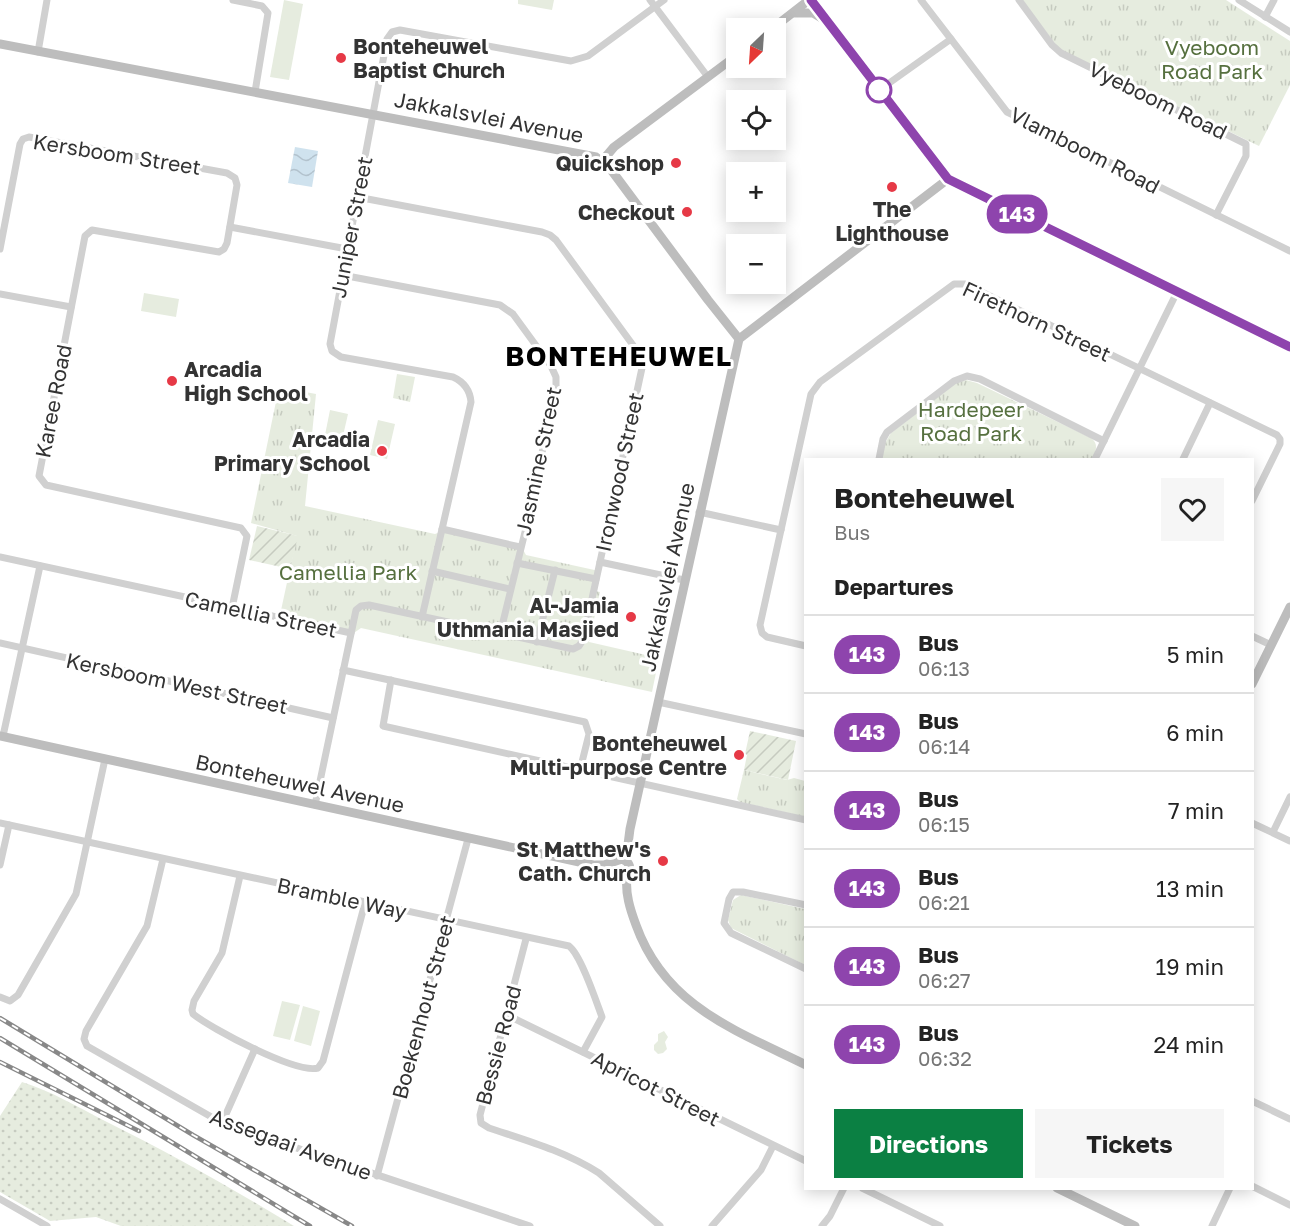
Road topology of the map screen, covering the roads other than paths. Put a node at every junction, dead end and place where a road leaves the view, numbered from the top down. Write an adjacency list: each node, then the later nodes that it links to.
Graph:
1 (47, 0): 18 (street)
2 (232, 0): 22 (street)
3 (650, 0): 10 (street)
4 (664, 0): 10 (street, Juniper Street)
5 (810, 0): 11 (street); 14 (street)
6 (921, 0): 16 (street, Vlamboom Road)
7 (1019, 0): 27 (street, Vyeboom Road)
8 (1239, 0): 12 (street)
9 (1274, 0): 12 (street)
10 (655, 7): 20 (street); 23 (street, Juniper Street)
11 (795, 13): 13 (street); 14 (street)
12 (1265, 17): 15 (street)
13 (786, 19)
14 (827, 22): 25 (street)
15 (1290, 32)
16 (951, 39): 21 (street); 27 (street, Vlamboom Road)
17 (0, 44): 18 (street, Jakkalsvlei Avenue)
18 (38, 52): 22 (street, Jakkalsvlei Avenue)
19 (726, 64): 20 (street)
20 (708, 77): 24 (street)
21 (885, 86)
22 (255, 92): 23 (street, Jakkalsvlei Avenue)
23 (372, 114): 24 (street, Jakkalsvlei Avenue); 26 (street, Juniper Street)
24 (603, 160): 36 (street, Jakkalsvlei Avenue)
25 (948, 179): 33 (street); 36 (street)
26 (357, 197): 30 (street, Juniper Street); 50 (street, Ironwood Street)
27 (1216, 215): 31 (street, Vlamboom Road)
28 (230, 227): 29 (street, Kersboom Street); 30 (street); 35 (street, Karee Road)
29 (0, 249)
30 (347, 249): 32 (street, Juniper Street)
31 (1290, 251)
32 (342, 275): 46 (street, Juniper Street); 48 (street, Jasmine Street)
33 (1177, 292): 37 (street); 38 (street)
34 (0, 294): 35 (street)
35 (71, 307): 59 (street, Karee Road)
36 (739, 339): 45 (street, Jakkalsvlei Avenue)
37 (1290, 347)
38 (1139, 369): 39 (street, Firethorn Street); 40 (street); 47 (street, Firethorn Street)
39 (1210, 403): 43 (street); 44 (street, Firethorn Street)
40 (1104, 441): 41 (street); 42 (street)
41 (879, 458)
42 (1096, 458)
43 (1183, 458)
44 (1254, 497)
45 (699, 512): 47 (street); 56 (street, Jakkalsvlei Avenue)
46 (442, 529): 48 (street); 54 (street)
47 (781, 530): 67 (street, Firethorn Street)
48 (520, 547): 51 (street, Jasmine Street)
49 (0, 557): 52 (street, Camellia Street)
50 (600, 562): 55 (street); 56 (street, Ironwood Street)
51 (517, 563): 53 (street); 57 (street, Jasmine Street)
52 (40, 566): 59 (street, Camellia Street); 68 (street)
53 (555, 570): 55 (street); 64 (street)
54 (432, 571): 57 (street); 60 (street)
55 (596, 579): 64 (street)
56 (684, 580): 72 (street, Jakkalsvlei Avenue)
57 (510, 589): 62 (street, Jasmine Street)
58 (1290, 607): 66 (street)
59 (232, 608): 61 (street, Camellia Street)
60 (422, 617): 61 (street); 62 (street)
61 (351, 633): 69 (street, Camellia Street)
62 (500, 634): 64 (street)
63 (1254, 637): 66 (street)
64 (537, 642)
65 (0, 643): 68 (street)
66 (1271, 645): 71 (street)
67 (804, 646)
68 (22, 649): 73 (street, Kersboom West Street); 75 (street)
69 (343, 670): 70 (street); 73 (street, Camellia Street)
70 (391, 680): 77 (street); 77 (street)
71 (1254, 680)
72 (658, 702): 74 (street); 78 (street, Jakkalsvlei Avenue)
73 (333, 718): 80 (street, Camellia Street)
74 (804, 734)
75 (1, 736): 76 (street, Bonteheuwel Avenue)
76 (105, 759): 80 (street, Bonteheuwel Avenue); 88 (street)
77 (580, 770): 78 (street)
78 (640, 784): 81 (street); 90 (street, Jakkalsvlei Avenue)
79 (1290, 797): 85 (street)
80 (315, 805): 86 (street, Bonteheuwel Avenue)
81 (804, 820)
82 (0, 823): 84 (street, Bramble Way)
83 (1254, 824): 85 (street)
84 (9, 825): 88 (street, Bramble Way); 91 (street)
85 (1273, 832): 87 (street)
86 (468, 839): 92 (street, Bonteheuwel Avenue); 99 (street, Boekenhout Street)
87 (1290, 841)
88 (87, 842): 89 (street, Bramble Way); 102 (street)
89 (163, 859): 94 (street, Bramble Way); 109 (street, Assegaai Avenue)
90 (618, 860): 92 (street, Bonteheuwel Avenue); 93 (street); 95 (street)
91 (0, 865)
92 (593, 865): 93 (street, Bonteheuwel Avenue)
93 (614, 875): 95 (street); 98 (street)
94 (240, 876): 96 (street, Bramble Way); 104 (street)
95 (627, 876): 98 (street)
96 (365, 903): 99 (street, Bramble Way); 104 (street)
97 (804, 905): 101 (street)
98 (631, 909): 106 (street)
99 (446, 921): 100 (street, Bramble Way); 112 (street, Boekenhout Street)
100 (526, 939): 103 (street, Bessie Road); 105 (street, Bramble Way)
101 (804, 968)
102 (0, 997)
103 (507, 1015): 105 (street, Apricot Street); 122 (street, Bessie Road)
104 (255, 1049): 109 (street)
105 (584, 1052): 110 (street, Apricot Street)
106 (804, 1062)
107 (1254, 1102): 108 (street)
108 (1290, 1119)
109 (222, 1123): 112 (street, Assegaai Avenue)
110 (773, 1146): 111 (street, Apricot Street); 123 (street)
111 (804, 1160)
112 (377, 1176): 121 (street, Assegaai Avenue)
113 (1254, 1187): 119 (street)
114 (843, 1190): 124 (street)
115 (866, 1190): 125 (street)
116 (1061, 1190): 126 (street)
117 (1229, 1190): 127 (street)
118 (0, 1199): 120 (street)
119 (1290, 1204)
120 (47, 1226)
121 (530, 1226)
122 (660, 1226)
123 (712, 1226)
124 (822, 1226)
125 (940, 1226)
126 (1135, 1226)
127 (1212, 1226)

